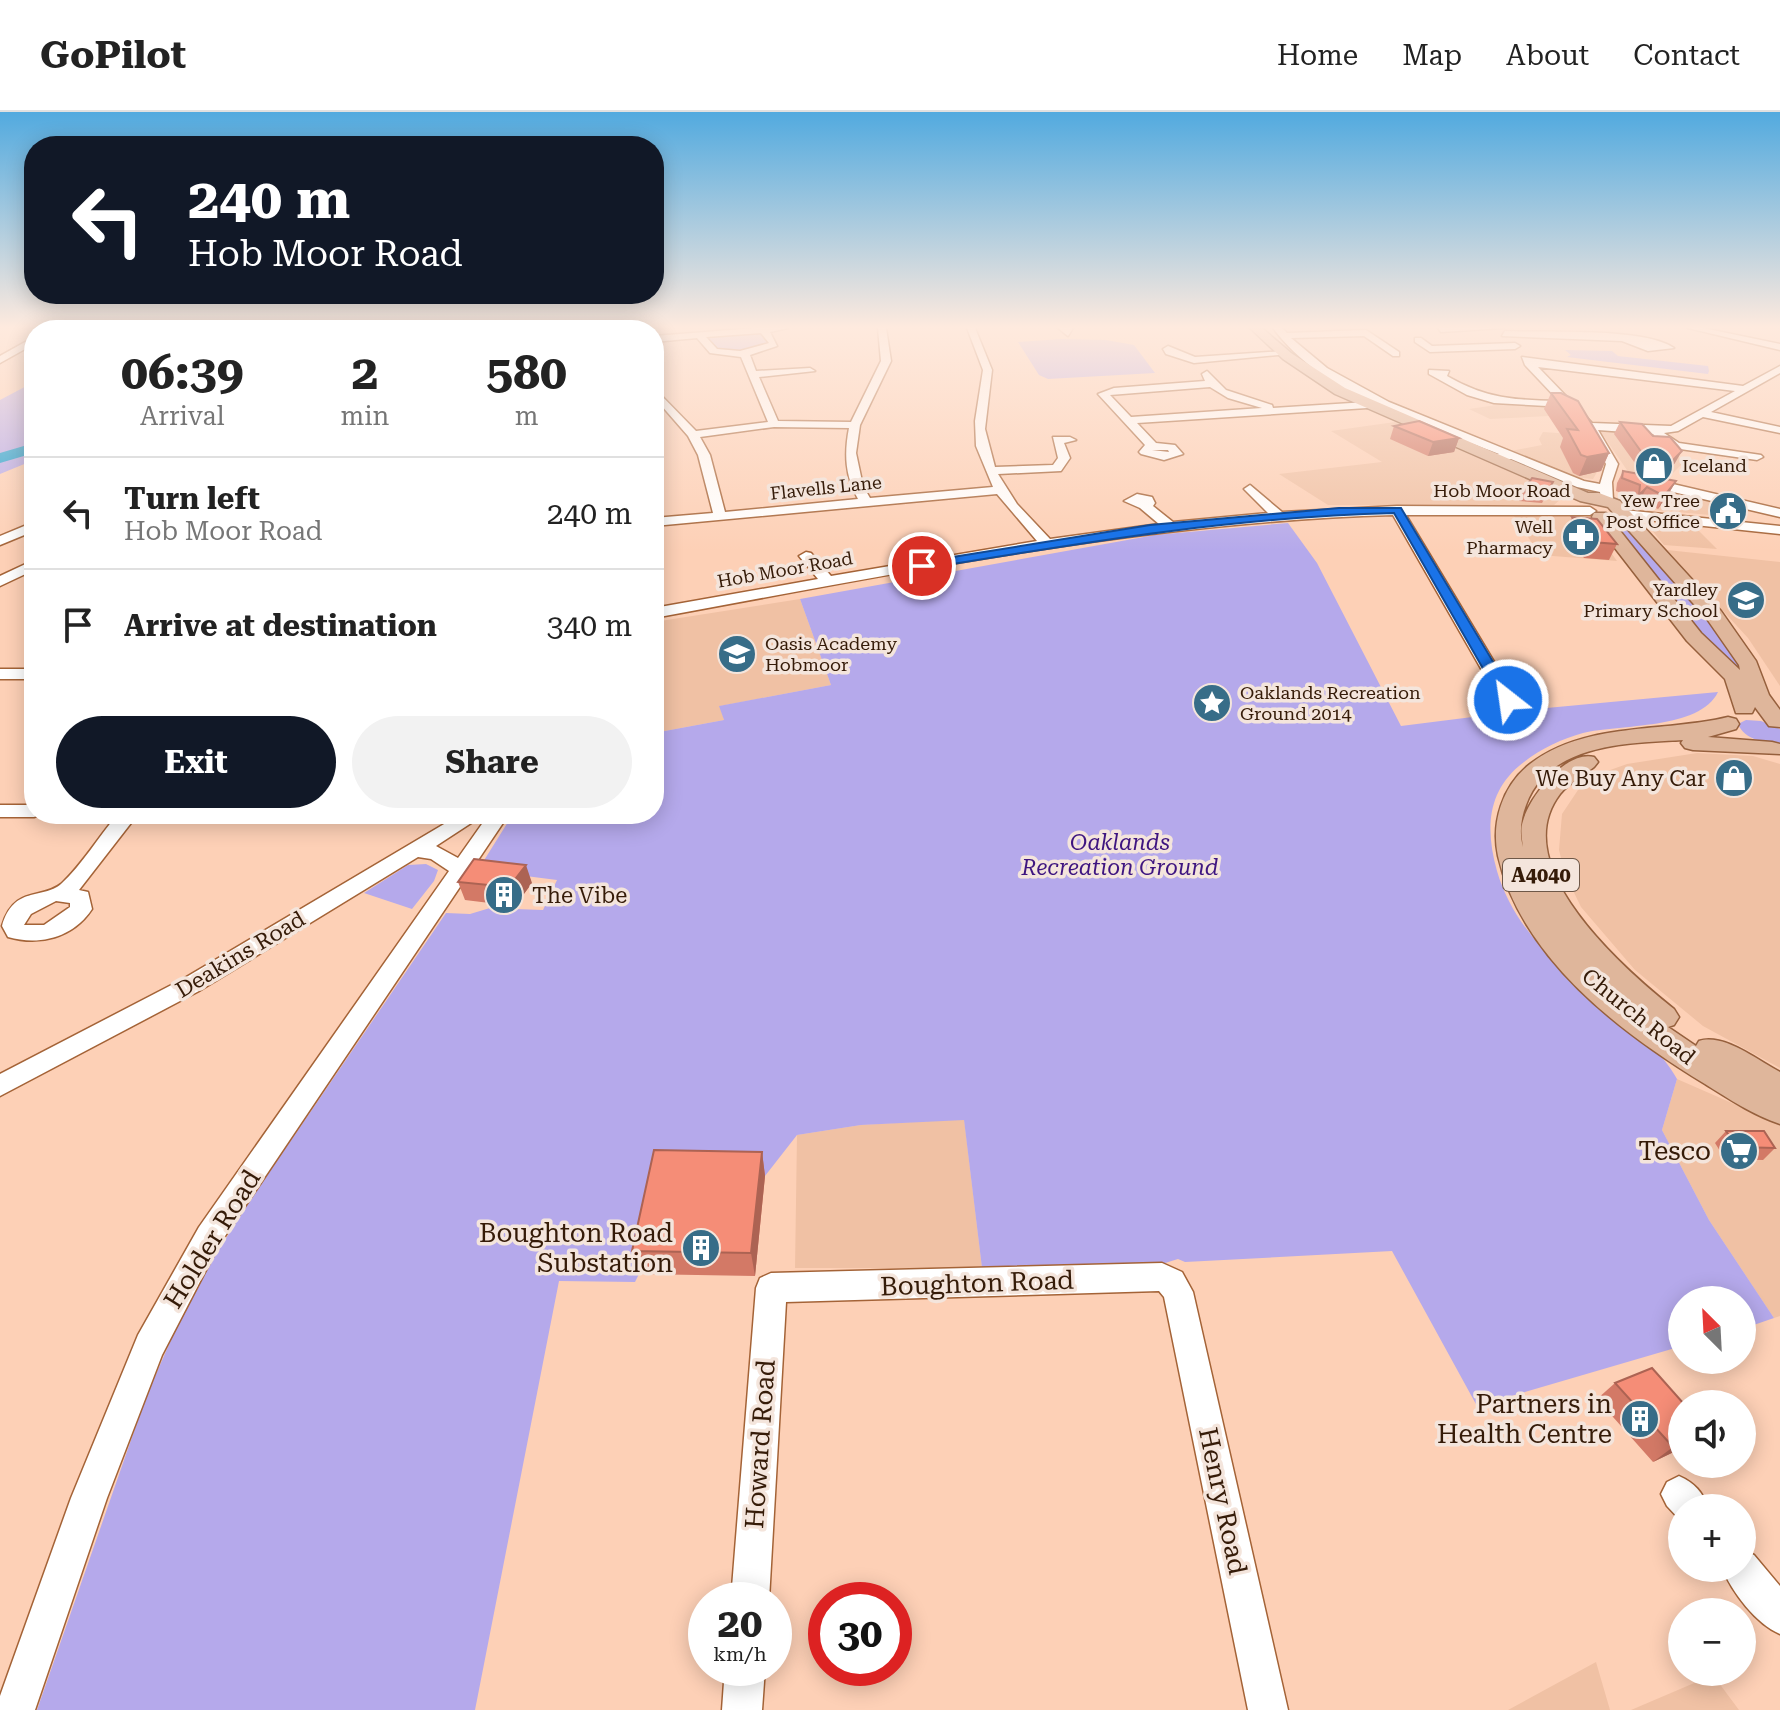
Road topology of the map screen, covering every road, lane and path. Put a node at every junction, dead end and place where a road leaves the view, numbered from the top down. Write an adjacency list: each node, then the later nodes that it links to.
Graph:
1 (664, 403): 22 (street)
2 (765, 403): 17 (street)
3 (866, 403): 18 (street)
4 (983, 403): 28 (street)
5 (1113, 403): 16 (street)
6 (1259, 403): 14 (street)
7 (1365, 403): 13 (main road, A4040)
8 (1387, 403): 12 (street)
9 (1545, 403): 11 (street)
10 (1723, 403): 15 (street)
11 (1566, 404): 19 (street)
12 (1394, 406): 13 (street); 25 (street)
13 (1373, 407): 14 (street); 27 (main road, A4040)
14 (1276, 411): 16 (street)
15 (1703, 414): 20 (street); 21 (street)
16 (1130, 420): 24 (street)
17 (774, 424): 18 (street); 22 (street)
18 (855, 425): 32 (street)
19 (1588, 426): 21 (street); 29 (street)
20 (1780, 430)
21 (1656, 431): 26 (street)
22 (693, 435): 38 (street)
23 (1070, 440): 28 (street)
24 (1153, 446)
25 (1512, 455): 27 (street); 33 (street)
26 (1757, 457)
27 (1494, 458): 33 (main road, A4040)
28 (992, 471): 31 (street)
29 (1623, 476): 33 (street); 36 (street)
30 (1250, 489): 39 (street)
31 (1001, 490): 32 (street, Flavells Lane); 45 (street)
32 (866, 502): 38 (street, Flavells Lane)
33 (1598, 503): 35 (street, Hob Moor Road); 37 (main road); 51 (main road, A4040)
34 (1144, 505): 41 (street)
35 (1397, 510): 39 (street, Hob Moor Road); 54 (street)
36 (1780, 513)
37 (1624, 514): 43 (street); 56 (main road, A4040)
38 (720, 516): 40 (street, Flavells Lane)
39 (1278, 516): 41 (street, Hob Moor Road)
40 (664, 521)
41 (1170, 526): 45 (street, Hob Moor Road)
42 (24, 530): 44 (street)
43 (1780, 530)
44 (1, 540)
45 (1048, 544): 49 (street, Hob Moor Road)
46 (806, 556): 49 (street)
47 (24, 569): 48 (street)
48 (0, 582)
49 (828, 582): 50 (street, Hob Moor Road)
50 (664, 611)
51 (1725, 668): 55 (main road, A4040); 57 (main road, A4040)
52 (0, 674): 53 (street)
53 (24, 674)
54 (1508, 700)
55 (1738, 713): 56 (main road, A4040); 57 (main road, Church Road / A4040); 58 (main road, A4040)
56 (1778, 722)
57 (1629, 735): 69 (main road, Church Road / A4040)
58 (1778, 750): 68 (main road, Church Road / A4040)
59 (0, 811): 60 (street)
60 (24, 811)
61 (120, 824): 66 (street)
62 (458, 824): 64 (street, Deakins Road)
63 (492, 824): 65 (street, Holder Road)
64 (412, 850): 65 (street); 67 (street, Deakins Road)
65 (462, 870): 76 (street, Holder Road)
66 (65, 893)
67 (0, 1086)
68 (1780, 1088)
69 (1780, 1110)
70 (771, 1288): 71 (street, Boughton Road); 72 (street, Howard Road)
71 (1178, 1292): 78 (street, Henry Road)
72 (751, 1582)
73 (1753, 1582): 74 (street)
74 (1780, 1615)
75 (744, 1686): 77 (street)
76 (15, 1710)
77 (742, 1710)
78 (1268, 1710)

